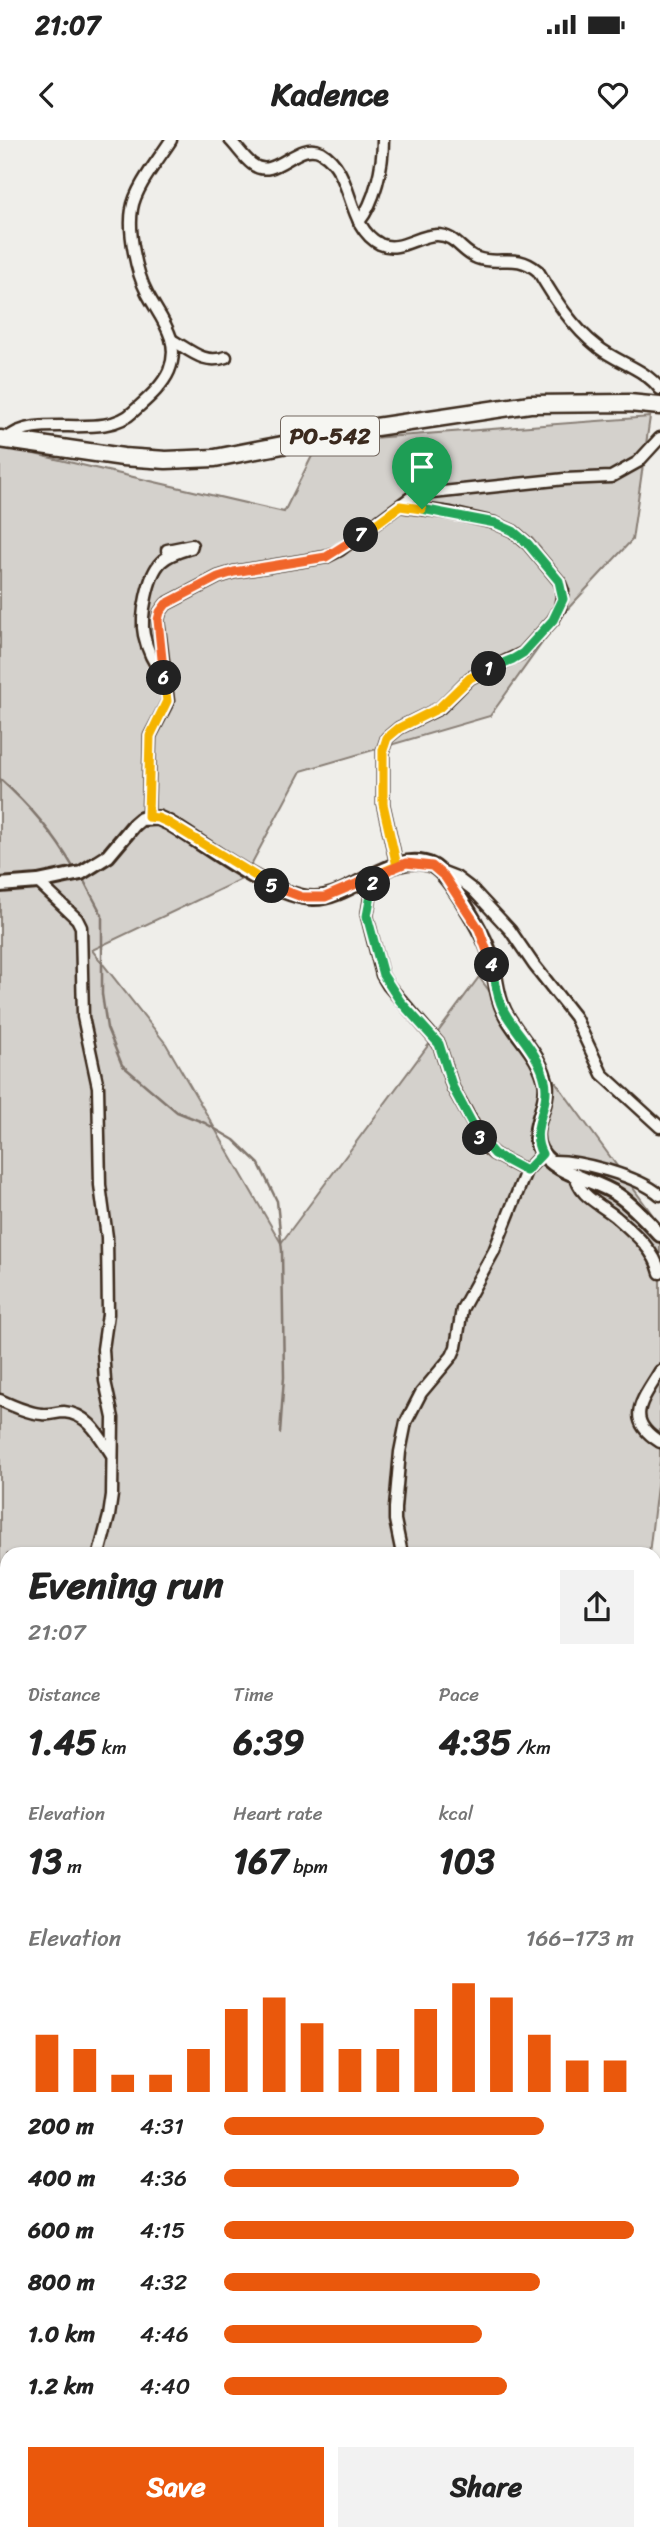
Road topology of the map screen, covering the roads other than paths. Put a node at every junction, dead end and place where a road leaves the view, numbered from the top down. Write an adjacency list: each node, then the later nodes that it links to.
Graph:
1 (171, 140): 5 (street)
2 (230, 140): 4 (street)
3 (383, 140): 4 (street)
4 (359, 222): 7 (street)
5 (172, 340): 6 (street); 10 (street)
6 (226, 357)
7 (660, 389)
8 (660, 406): 10 (main road, PO-542)
9 (660, 438): 11 (street)
10 (4, 439)
11 (400, 506): 13 (street); 15 (street)
12 (167, 550): 13 (street)
13 (164, 677): 14 (street)
14 (148, 817): 17 (street); 18 (street)
15 (397, 866): 16 (street); 17 (street)
16 (437, 869): 20 (street); 21 (street)
17 (374, 876): 22 (street)
18 (38, 882): 19 (street); 30 (street)
19 (0, 885)
20 (660, 1127)
21 (547, 1157): 22 (street); 23 (street); 24 (street)
22 (526, 1171): 32 (street)
23 (575, 1174): 25 (street); 26 (street)
24 (660, 1195)
25 (660, 1235)
26 (660, 1273)
27 (660, 1371): 29 (street)
28 (0, 1400): 30 (street)
29 (660, 1442)
30 (112, 1455): 31 (street)
31 (101, 1547)
32 (401, 1547)

